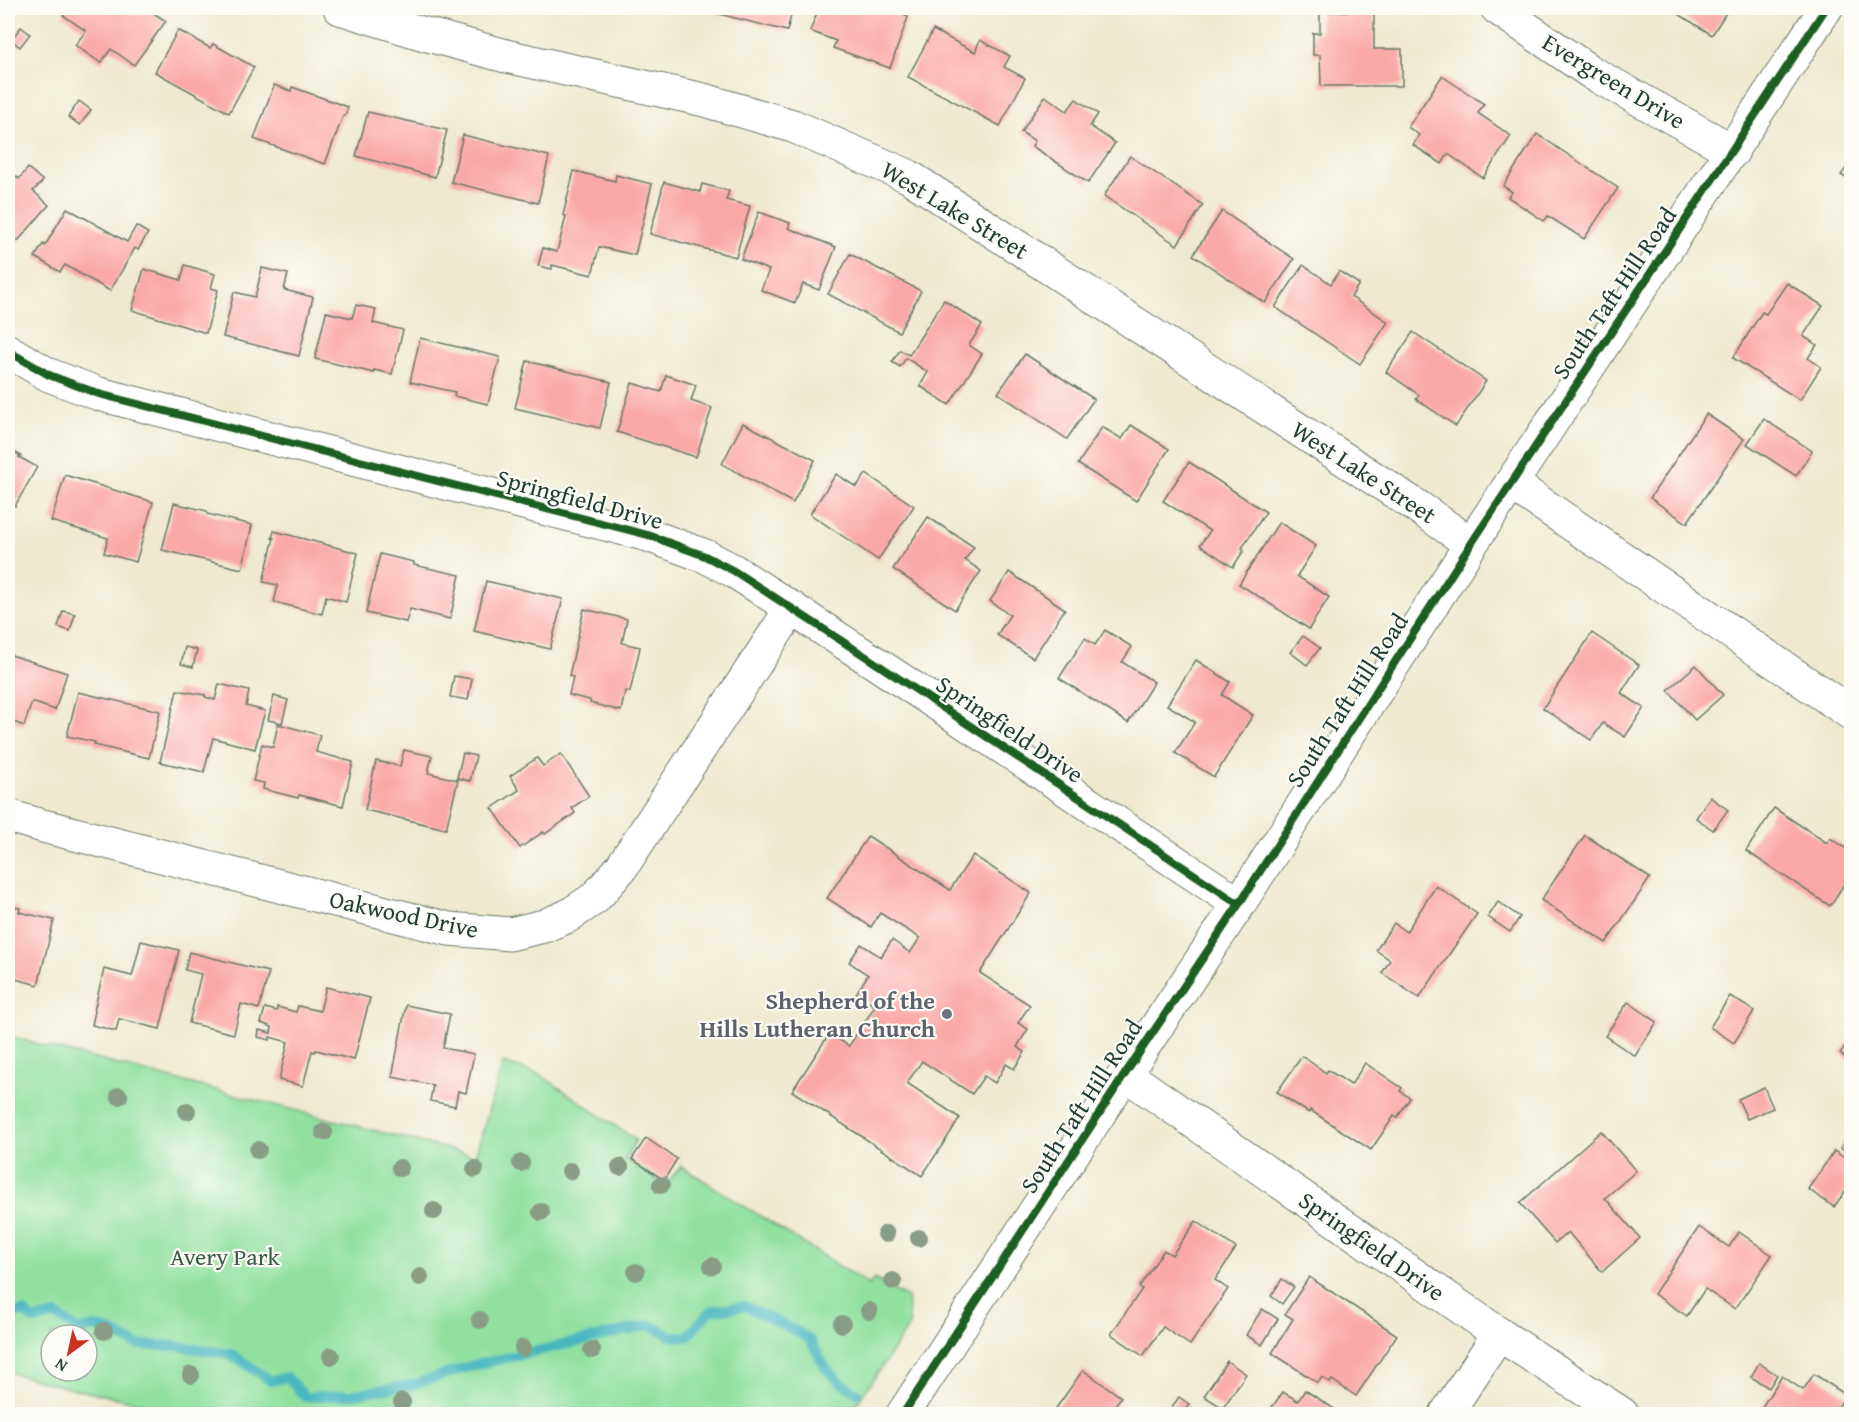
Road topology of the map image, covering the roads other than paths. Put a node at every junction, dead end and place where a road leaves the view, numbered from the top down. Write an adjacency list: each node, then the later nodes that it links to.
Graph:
1 (340, 8): 7 (street, West Lake Street)
2 (1497, 8): 4 (street, Evergreen Drive)
3 (1826, 8): 4 (street, South Taft Hill Road)
4 (1733, 150): 6 (street, South Taft Hill Road)
5 (8, 351): 8 (street, Springfield Drive)
6 (1511, 483): 7 (street, South Taft Hill Road); 9 (street)
7 (1471, 544): 11 (street, South Taft Hill Road)
8 (792, 608): 10 (street, Oakwood Drive); 11 (street, Springfield Drive)
9 (1851, 714)
10 (8, 816)
11 (1239, 904): 12 (street, South Taft Hill Road)
12 (1125, 1074): 13 (street, Springfield Drive); 14 (street, South Taft Hill Road)
13 (1498, 1334): 15 (street); 16 (street, Springfield Drive)
14 (903, 1414)
15 (1446, 1414)
16 (1622, 1414)

